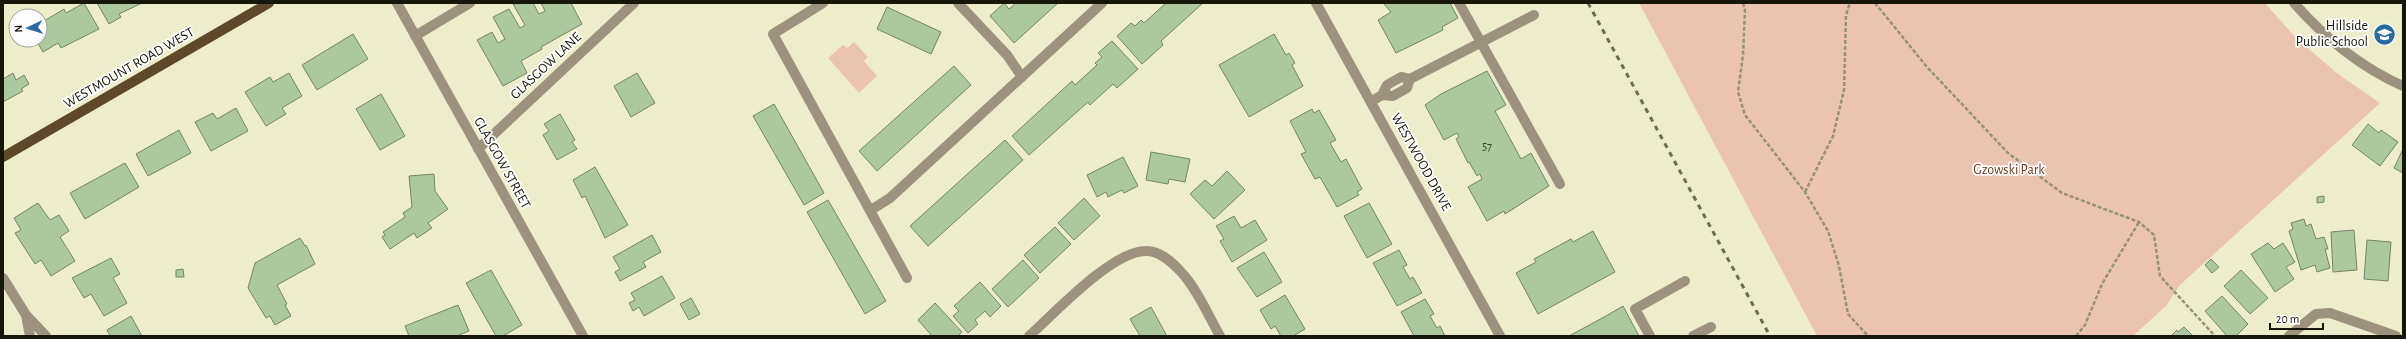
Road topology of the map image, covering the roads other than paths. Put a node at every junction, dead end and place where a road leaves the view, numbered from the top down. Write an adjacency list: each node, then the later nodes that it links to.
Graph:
1 (269, 3): 18 (main road, WESTMOUNT ROAD WEST)
2 (397, 3): 12 (street, GLASGOW STREET)
3 (470, 3): 12 (street)
4 (634, 3): 17 (street, GLASGOW LANE)
5 (823, 3): 20 (street)
6 (958, 3): 14 (street)
7 (1102, 3): 14 (street)
8 (1316, 3): 16 (street, WESTWOOD DRIVE)
9 (1459, 3): 13 (street)
10 (2294, 3): 15 (street)
11 (1534, 15): 13 (street)
12 (415, 36): 17 (street, GLASGOW STREET)
13 (1480, 42): 16 (street); 19 (street)
14 (1022, 77): 20 (street)
15 (2403, 86)
16 (1372, 101): 31 (street, WESTWOOD DRIVE)
17 (478, 149): 28 (street, GLASGOW STREET)
18 (3, 157)
19 (1560, 184)
20 (871, 210): 22 (street)
21 (3, 278): 24 (street)
22 (907, 278)
23 (1685, 281): 32 (street)
24 (26, 316): 26 (street); 27 (street)
25 (1711, 327): 33 (street)
26 (30, 336)
27 (46, 336)
28 (583, 336)
29 (1029, 336): 30 (street)
30 (1220, 336)
31 (1500, 336)
32 (1650, 336)
33 (1694, 336)
34 (2289, 336): 35 (street)
35 (2396, 336)

